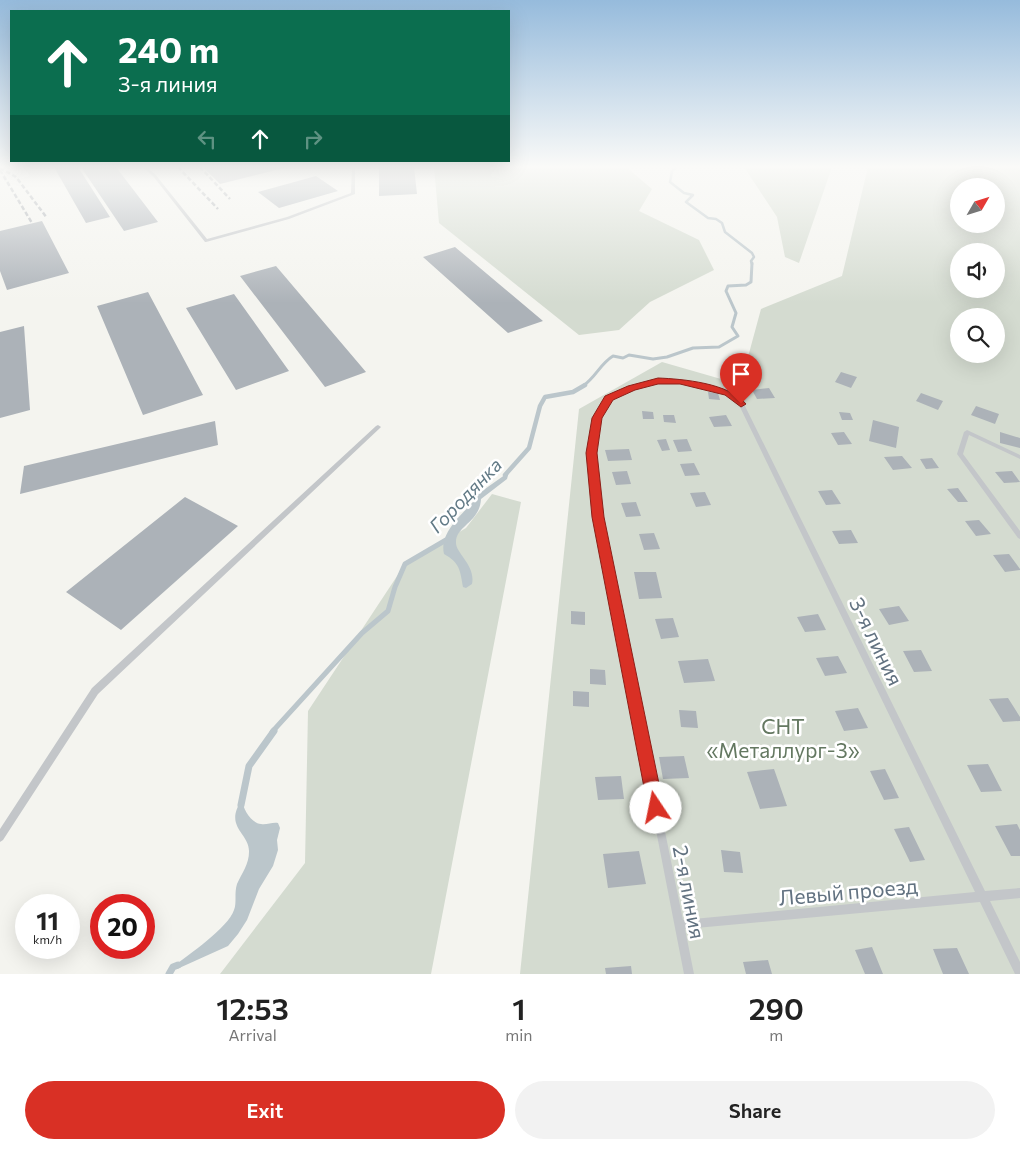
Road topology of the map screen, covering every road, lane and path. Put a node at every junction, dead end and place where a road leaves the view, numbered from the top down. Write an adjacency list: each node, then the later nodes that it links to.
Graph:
1 (184, 212): 2 (lane)
2 (303, 212)
3 (658, 381): 9 (lane, 3-я линия); 10 (lane, 2-я линия)
4 (378, 427): 7 (lane)
5 (1020, 457): 6 (lane)
6 (1020, 536)
7 (0, 836)
8 (1020, 893): 9 (lane, Левый проезд)
9 (984, 898): 10 (lane, Левый проезд); 11 (lane, 3-я линия)
10 (679, 925): 12 (lane, 2-я линия)
11 (1020, 973)
12 (689, 974)

